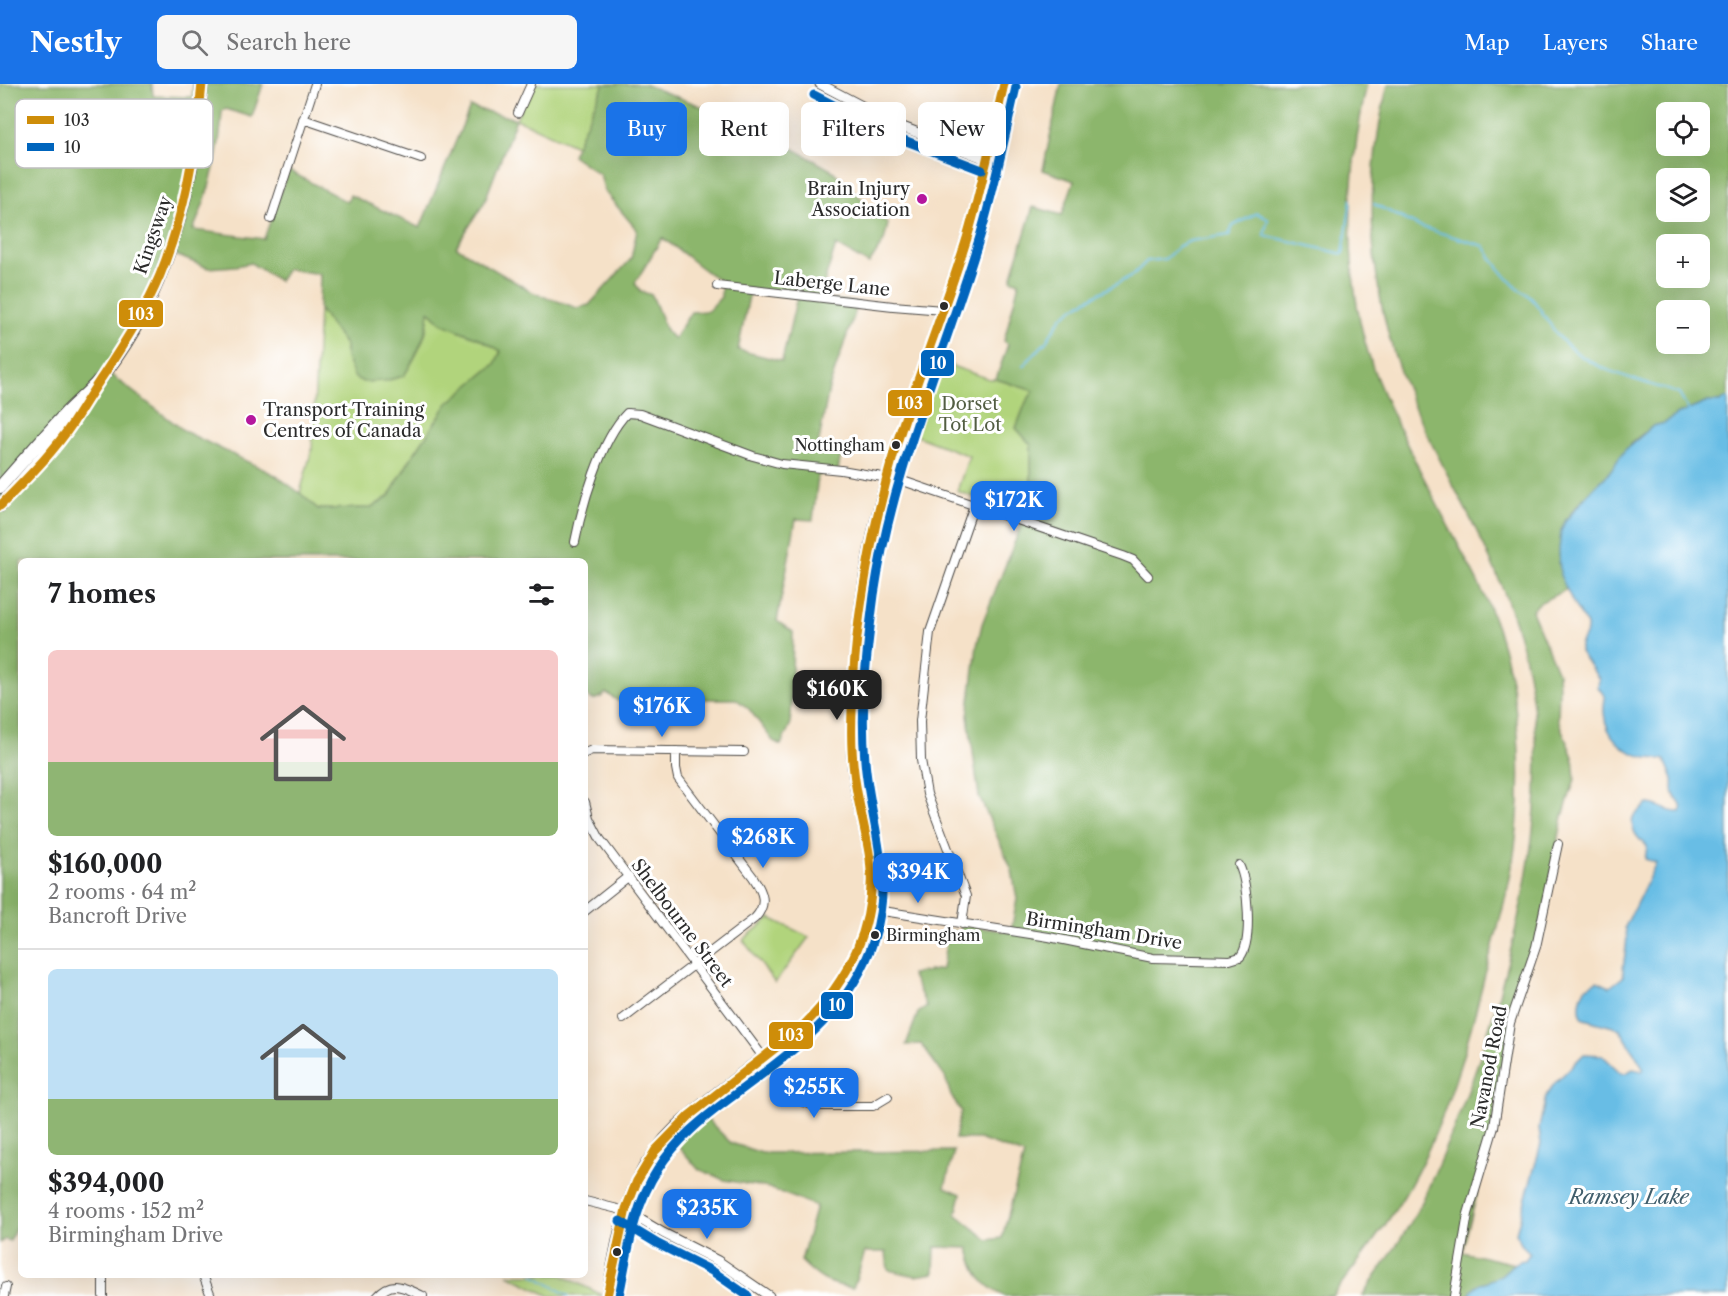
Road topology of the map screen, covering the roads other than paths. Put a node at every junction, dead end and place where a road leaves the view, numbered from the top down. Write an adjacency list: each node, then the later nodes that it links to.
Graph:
1 (202, 84): 6 (main road, Kingsway)
2 (315, 84): 8 (street)
3 (531, 84): 7 (street)
4 (820, 84): 10 (street)
5 (1004, 84): 10 (main road)
6 (200, 99)
7 (518, 113)
8 (303, 120): 9 (street); 12 (street)
9 (421, 159)
10 (986, 159): 14 (main road)
11 (191, 168): 15 (main road, Kingsway)
12 (271, 219)
13 (717, 286): 14 (street, Laberge Lane)
14 (943, 310): 16 (main road)
15 (96, 383): 17 (main road, Kingsway); 19 (main road, Kingsway)
16 (887, 477): 18 (street); 20 (street); 30 (main road)
17 (0, 487)
18 (974, 505): 21 (street); 31 (street)
19 (0, 507)
20 (575, 542)
21 (1148, 576)
22 (676, 751): 23 (street); 24 (street); 32 (street)
23 (588, 752)
24 (744, 752)
25 (588, 814): 28 (street, Shelbourne Street)
26 (1558, 844): 46 (street, Navanod Road)
27 (1239, 865): 31 (street, Birmingham Drive)
28 (629, 876): 29 (street); 32 (street, Shelbourne Street)
29 (588, 908)
30 (870, 909): 31 (street, Birmingham Drive); 34 (main road)
31 (963, 924)
32 (694, 964): 33 (street); 34 (street, Shelbourne Street)
33 (623, 1019)
34 (763, 1057): 35 (street, Shelbourne Street); 37 (main road)
35 (888, 1097)
36 (588, 1202): 37 (street)
37 (626, 1211): 44 (main road); 45 (street)
38 (103, 1278): 40 (street)
39 (204, 1278): 41 (street)
40 (103, 1296)
41 (211, 1296)
42 (377, 1296): 43 (street)
43 (423, 1296)
44 (607, 1296)
45 (769, 1296)
46 (1454, 1296)

